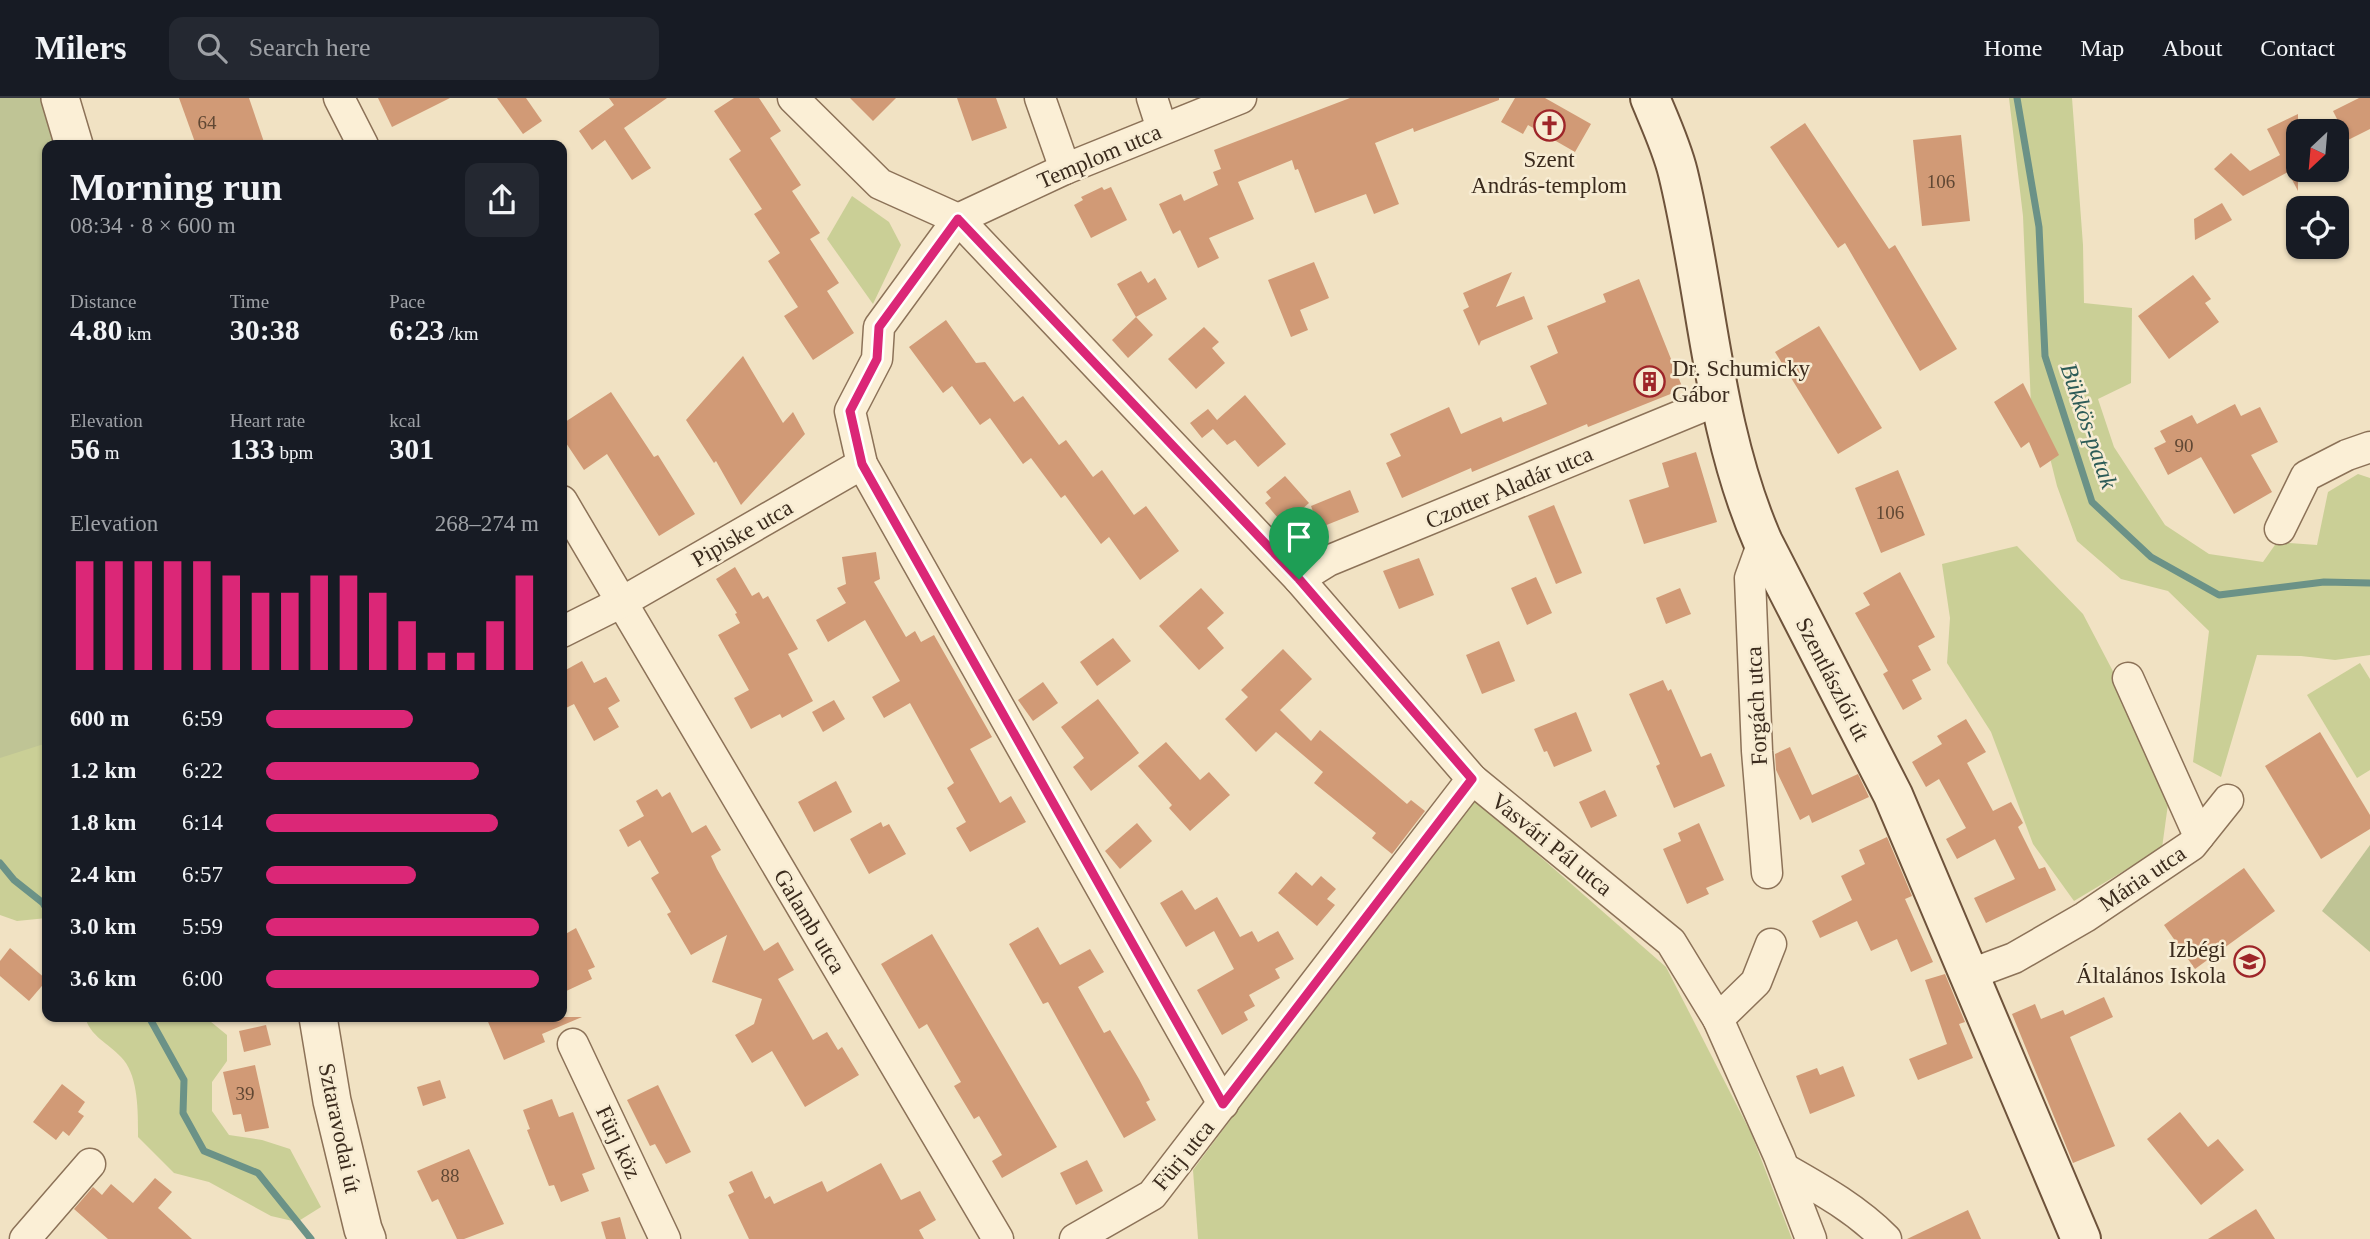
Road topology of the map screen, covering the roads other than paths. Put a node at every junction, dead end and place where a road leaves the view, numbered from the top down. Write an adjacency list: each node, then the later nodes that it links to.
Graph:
1 (60, 98): 9 (street)
2 (339, 98): 10 (street)
3 (793, 98): 12 (street, Vasvári Pál utca)
4 (1040, 98): 11 (street)
5 (1152, 98): 8 (street)
6 (1241, 98): 8 (street, Templom utca)
7 (1650, 98): 13 (main road, Szentlászlói út)
8 (1162, 129): 11 (street, Templom utca)
9 (73, 140)
10 (360, 140)
11 (1065, 169): 12 (street, Templom utca)
12 (958, 219): 15 (street); 19 (street, Vasvári Pál utca)
13 (1721, 399): 18 (main road, Szentlászlói út); 19 (street, Czotter Aladár utca)
14 (2370, 447): 17 (street)
15 (862, 464): 20 (street, Pipiske utca); 32 (street)
16 (567, 510): 20 (street)
17 (2280, 529)
18 (1763, 542): 26 (street, Forgách utca); 28 (main road, Szentlászlói út)
19 (1299, 579): 23 (street, Vasvári Pál utca)
20 (622, 603): 21 (street, Pipiske utca); 38 (street, Galamb utca)
21 (567, 630)
22 (2128, 678): 25 (street, Mária utca)
23 (1472, 779): 29 (street, Vasvári Pál utca); 32 (street, Fürj utca)
24 (2228, 800): 25 (street, Mária utca)
25 (2199, 836): 28 (street, Mária utca)
26 (1767, 873)
27 (1771, 944): 29 (street)
28 (1971, 974): 42 (main road, Szentlászlói út)
29 (1718, 1019): 34 (street, Vasvári Pál utca)
30 (319, 1022): 36 (street, Sztaravodai út)
31 (573, 1044): 37 (street, Fürj köz)
32 (1223, 1104): 39 (street, Fürj utca)
33 (90, 1164): 35 (street)
34 (1785, 1169): 40 (street, Vasvári Pál utca); 41 (street)
35 (25, 1239)
36 (368, 1239)
37 (665, 1239)
38 (998, 1239)
39 (1075, 1239)
40 (1811, 1239)
41 (1886, 1239)
42 (2081, 1239)

